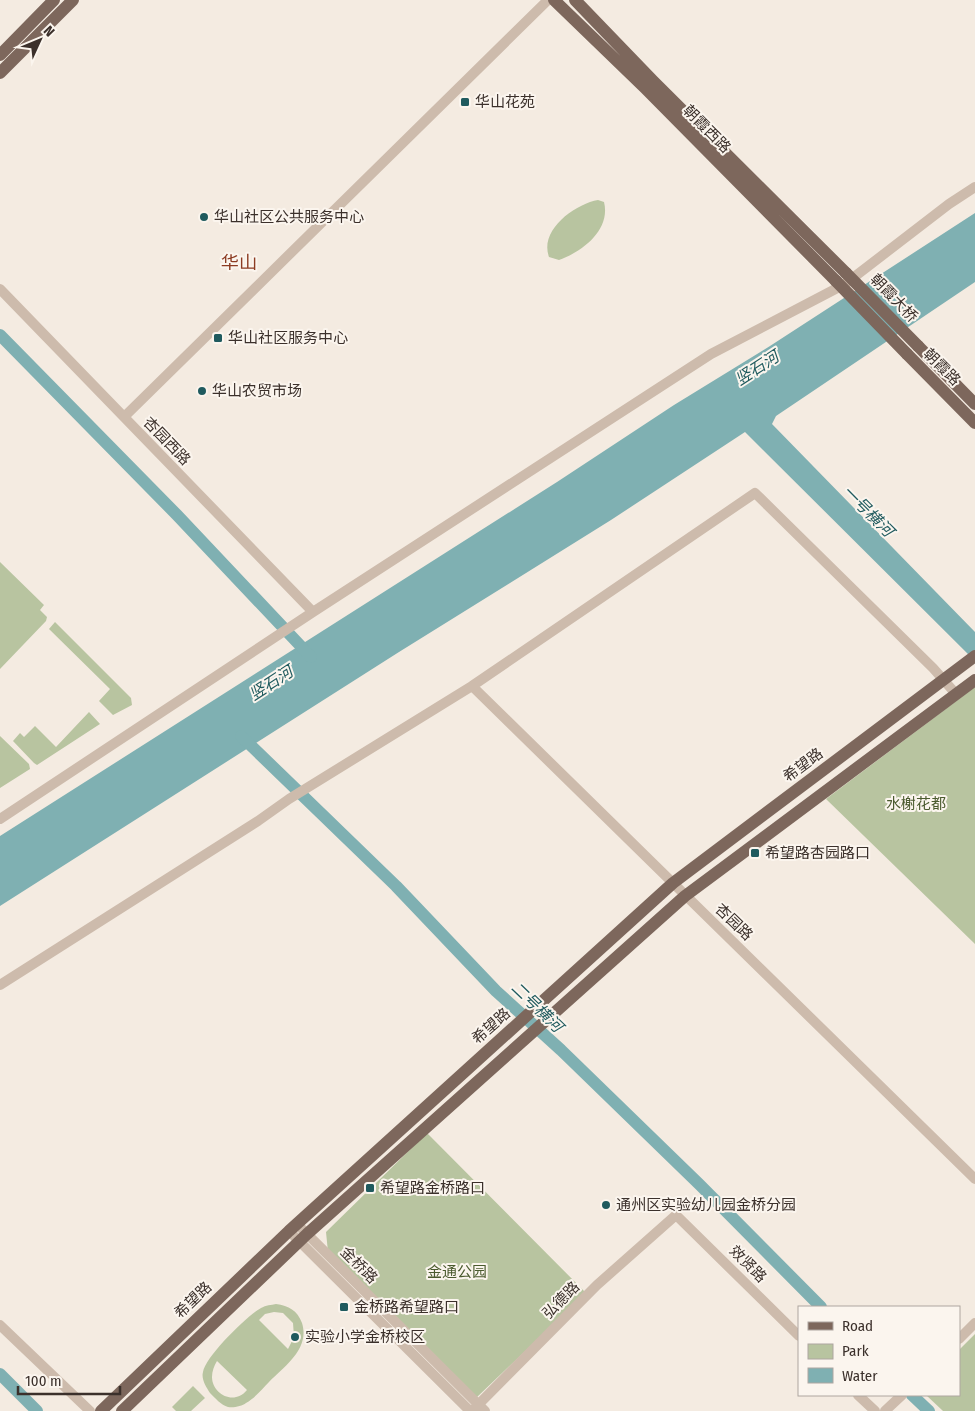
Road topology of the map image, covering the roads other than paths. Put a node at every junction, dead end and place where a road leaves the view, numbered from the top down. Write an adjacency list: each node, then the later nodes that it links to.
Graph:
1 (54, 0): 6 (main road)
2 (73, 0): 7 (main road)
3 (548, 0): 13 (street)
4 (554, 0): 9 (main road, 朝霞西路)
5 (575, 0): 9 (main road, 朝霞西路)
6 (0, 55)
7 (0, 73)
8 (975, 187): 15 (street)
9 (841, 277): 11 (main road, 朝霞大桥, bridge)
10 (0, 289): 13 (street, 杏园西路)
11 (912, 350): 12 (main road, 朝霞路); 14 (main road, 朝霞路)
12 (975, 404)
13 (124, 417): 15 (street, 杏园西路)
14 (975, 423)
15 (313, 612): 21 (street)
16 (972, 659): 17 (main road, 希望路)
17 (944, 680): 19 (street); 20 (street); 22 (main road, 希望路)
18 (975, 680): 20 (main road, 希望路)
19 (472, 686): 22 (street, 杏园路); 24 (street)
20 (956, 694): 23 (main road, 希望路)
21 (0, 819)
22 (673, 883): 23 (street, 杏园路); 27 (main road, 希望路)
23 (685, 896): 25 (street, 杏园路); 28 (main road, 希望路)
24 (0, 985)
25 (975, 1178)
26 (676, 1214): 31 (street, 效贤路); 38 (street, 弘德路)
27 (293, 1228): 28 (street, 金桥路); 36 (main road, 希望路)
28 (303, 1238): 37 (main road, 希望路); 38 (street, 金桥路); 39 (street, 金桥路)
29 (975, 1323): 32 (street)
30 (0, 1325): 35 (street)
31 (798, 1335)
32 (960, 1338)
33 (859, 1396): 40 (street)
34 (901, 1396): 41 (street)
35 (90, 1411)
36 (101, 1411)
37 (122, 1411)
38 (471, 1411)
39 (485, 1411)
40 (875, 1411)
41 (885, 1411)

